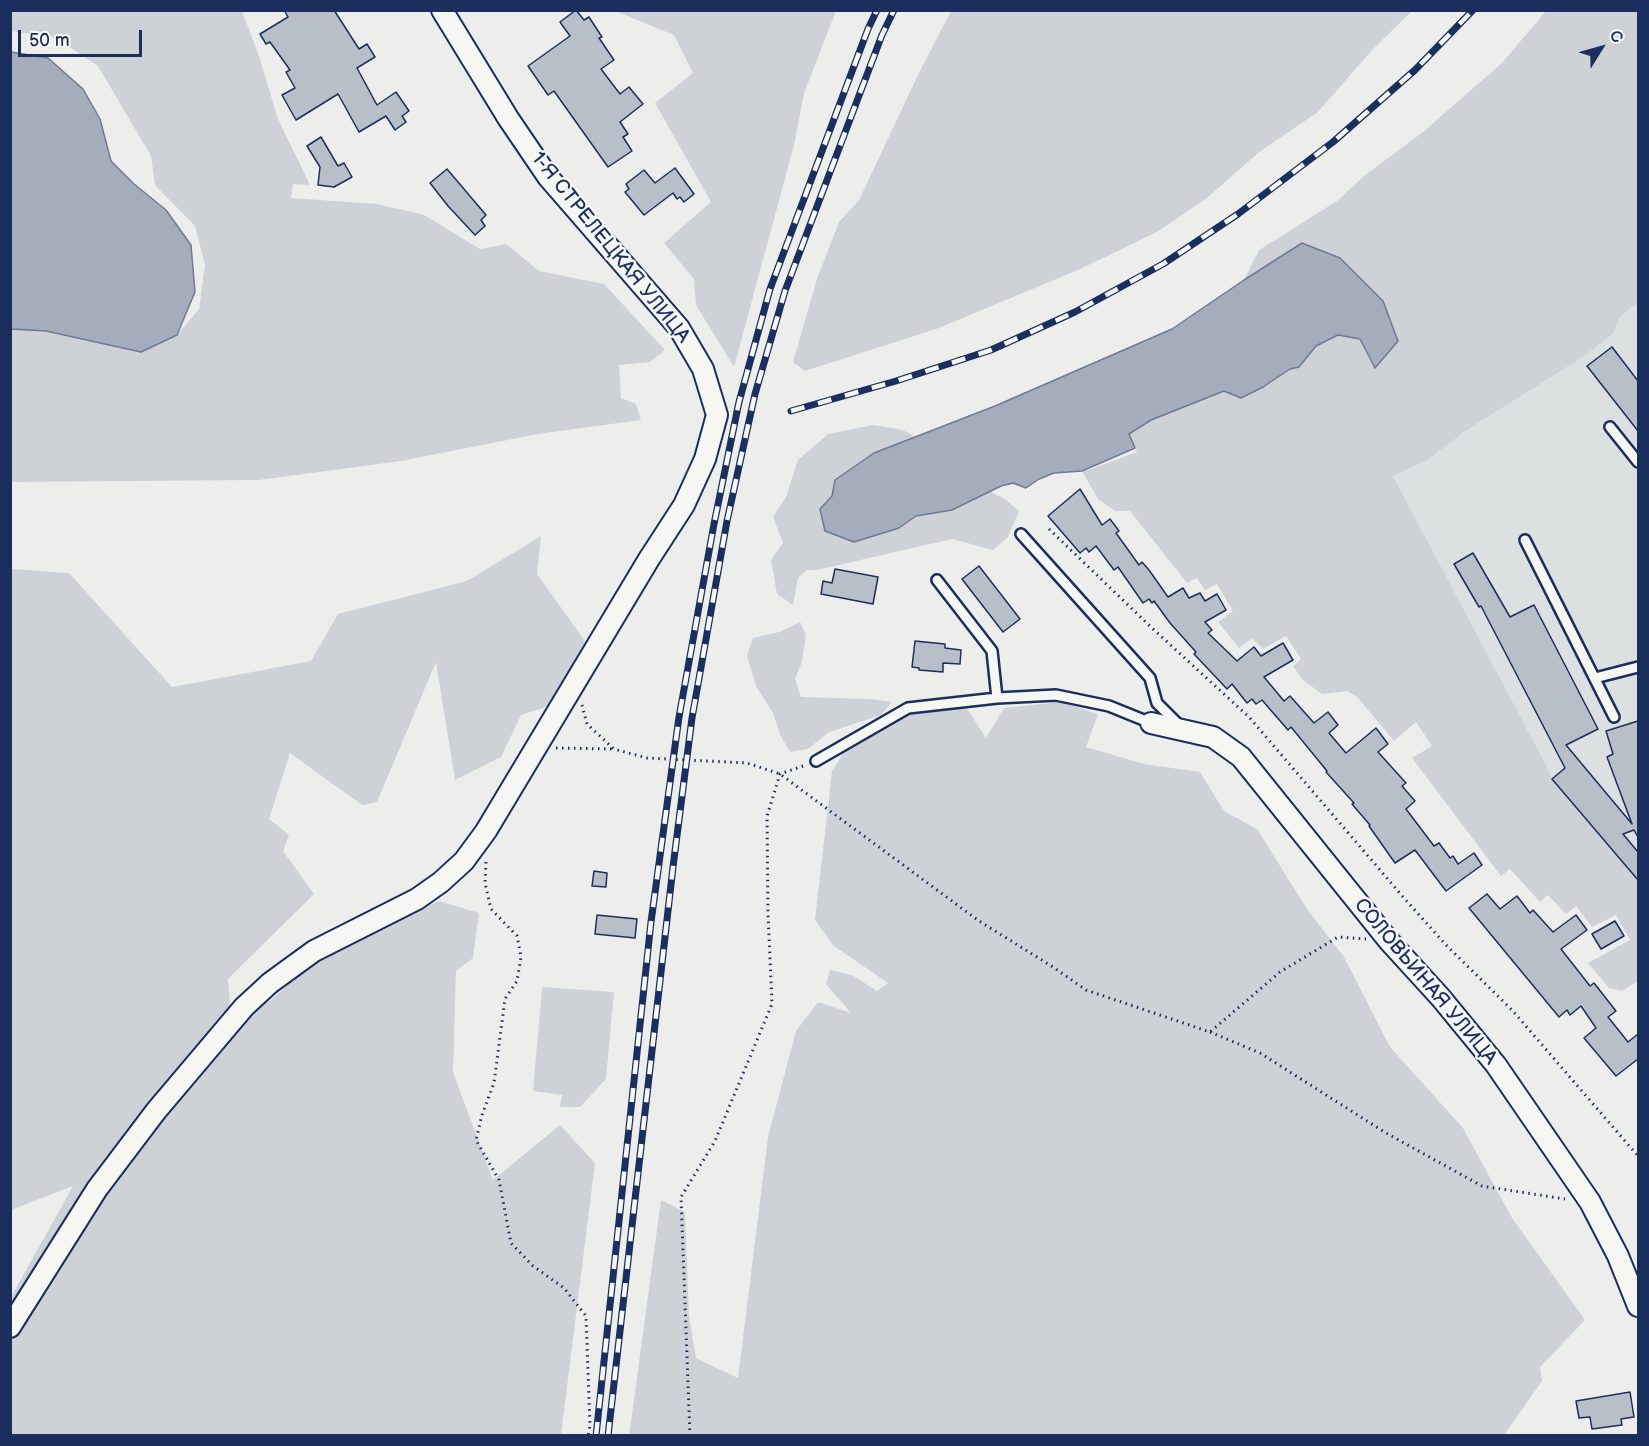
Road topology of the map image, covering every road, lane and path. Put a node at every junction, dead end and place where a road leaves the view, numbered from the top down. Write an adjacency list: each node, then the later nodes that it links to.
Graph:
1 (442, 10): 10 (street, 1-Я СТРЕЛЕЦКАЯ УЛИЦА)
2 (1610, 427): 3 (lane)
3 (1638, 462)
4 (1049, 529): 22 (path)
5 (1021, 534): 14 (lane)
6 (1525, 540): 9 (lane)
7 (937, 580): 11 (lane)
8 (1638, 666): 9 (lane)
9 (1595, 678): 12 (lane)
10 (575, 683): 15 (street, 1-Я СТРЕЛЕЦКАЯ УЛИЦА); 16 (path)
11 (997, 698): 13 (lane); 17 (lane)
12 (1614, 717)
13 (1151, 723): 14 (street, СОЛОВЬИНАЯ УЛИЦА)
14 (1185, 732): 20 (street, СОЛОВЬИНАЯ УЛИЦА)
15 (537, 748): 16 (path); 19 (street, 1-Я СТРЕЛЕЦКАЯ УЛИЦА)
16 (614, 749): 18 (path)
17 (816, 761): 18 (path)
18 (780, 774): 21 (path); 27 (path)
19 (486, 831): 25 (street, 1-Я СТРЕЛЕЦКАЯ УЛИЦА); 26 (path)
20 (1389, 941): 21 (path); 23 (street, СОЛОВЬИНАЯ УЛИЦА)
21 (1210, 1032): 23 (path)
22 (1638, 1156)
23 (1590, 1202): 24 (street, СОЛОВЬИНАЯ УЛИЦА)
24 (1638, 1306)
25 (10, 1327)
26 (588, 1436)
27 (690, 1436)

